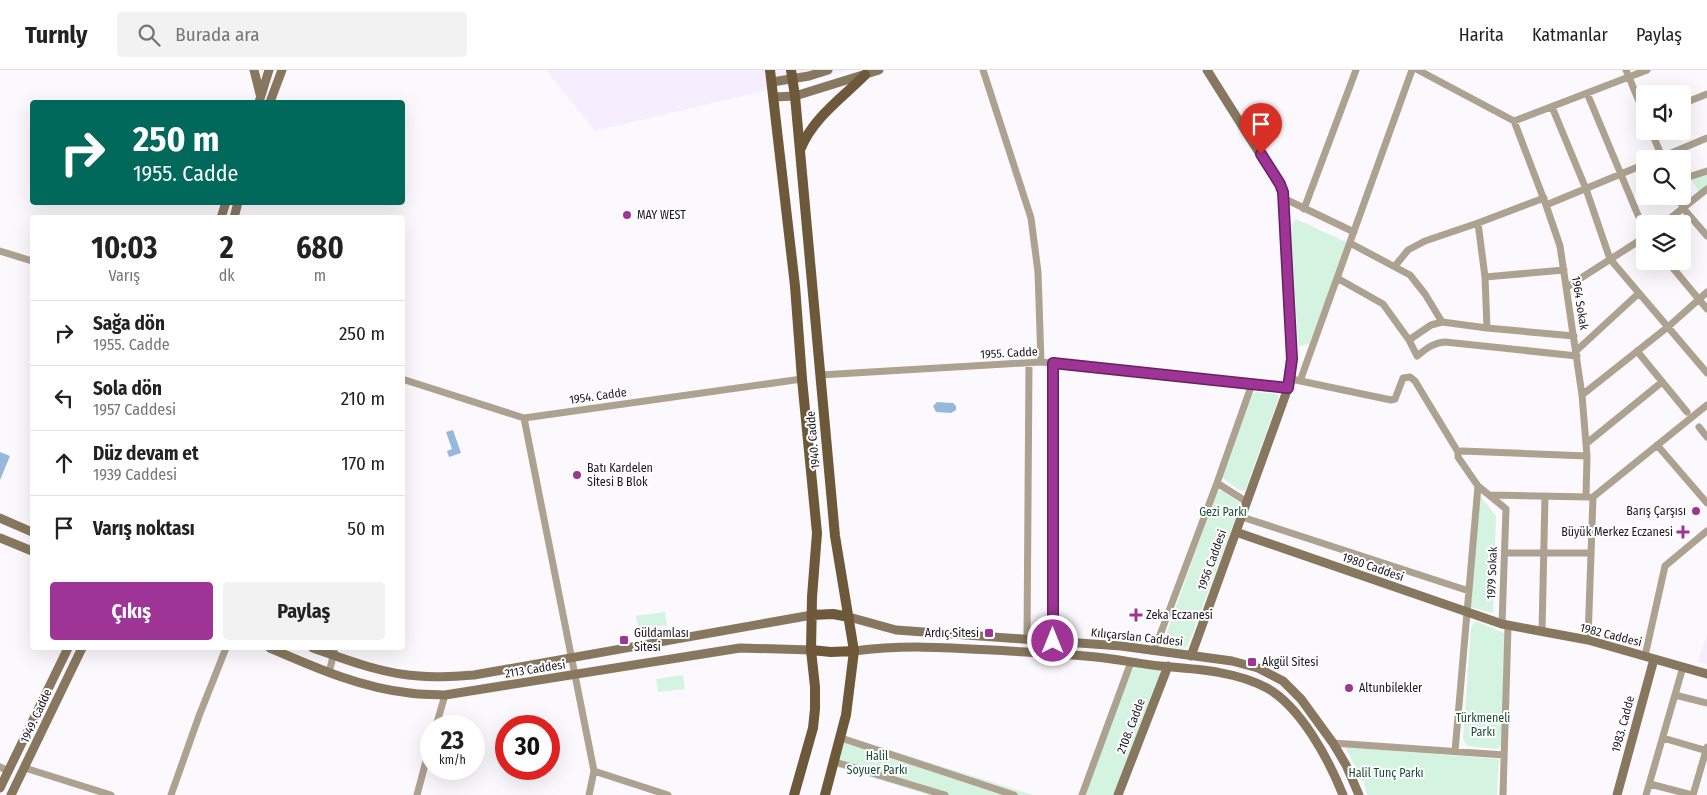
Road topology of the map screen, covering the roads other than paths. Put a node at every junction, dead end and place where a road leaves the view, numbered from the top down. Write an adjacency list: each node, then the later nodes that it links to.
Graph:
1 (254, 70): 22 (street)
2 (269, 70): 22 (street)
3 (282, 70): 23 (street)
4 (770, 70): 16 (main road, 1940. Cadde)
5 (828, 70): 14 (street)
6 (878, 70): 15 (street)
7 (983, 70): 68 (street)
8 (1207, 70): 36 (street, 1956 Caddesi)
9 (1356, 70): 39 (street)
10 (1412, 70): 44 (street)
11 (1418, 70): 26 (street)
12 (1647, 70): 13 (street)
13 (1627, 73): 17 (street); 18 (street)
14 (792, 75): 16 (street); 20 (main road, 1940. Cadde)
15 (865, 75): 20 (street); 29 (main road)
16 (772, 82): 21 (main road, 1940. Cadde)
17 (1587, 93): 25 (street); 32 (street)
18 (1636, 94)
19 (1707, 94): 24 (street)
20 (795, 96): 21 (street); 29 (main road, 1940. Cadde)
21 (774, 97): 73 (main road, 1940. Cadde)
22 (260, 99)
23 (271, 100)
24 (1691, 100)
25 (1552, 107): 26 (street); 34 (street)
26 (1514, 121): 37 (street, 1964 Sokak)
27 (1707, 138): 28 (street)
28 (1679, 150)
29 (800, 151): 72 (main road, 1940. Cadde)
30 (1636, 168): 32 (street)
31 (1707, 171): 33 (street)
32 (1621, 174): 34 (street); 41 (street)
33 (1691, 176)
34 (1586, 188): 37 (street); 49 (street)
35 (1707, 189): 40 (street)
36 (1283, 198): 39 (street); 75 (street, 1956 Caddesi)
37 (1545, 201): 43 (street); 52 (street, 1964 Sokak)
38 (1682, 205): 40 (street)
39 (1304, 208): 44 (street)
40 (1683, 208): 42 (street); 45 (street)
41 (1638, 215)
42 (1674, 215)
43 (1478, 223): 51 (street); 54 (street)
44 (1354, 232): 46 (street)
45 (1707, 236)
46 (1350, 243): 51 (street); 55 (street)
47 (1636, 243): 49 (street)
48 (0, 251): 50 (street)
49 (1610, 259): 56 (street); 58 (street)
50 (30, 260)
51 (1395, 266): 61 (street)
52 (1564, 270): 54 (street); 56 (street, 1964 Sokak)
53 (1675, 270): 59 (street)
54 (1485, 277): 63 (street)
55 (1337, 278): 65 (street); 75 (street)
56 (1566, 287): 64 (street, 1964 Sokak)
57 (1707, 292): 59 (street)
58 (1639, 293): 62 (street); 67 (street)
59 (1699, 299): 60 (street); 62 (street)
60 (1707, 309)
61 (1442, 322): 63 (street); 65 (street)
62 (1669, 326): 66 (street); 71 (street)
63 (1487, 328): 64 (street)
64 (1574, 336): 67 (street, 1964 Sokak)
65 (1409, 340): 67 (street)
66 (1637, 351): 76 (street); 79 (street)
67 (1577, 353): 79 (street, 1964 Sokak)
68 (1041, 362): 69 (street, 1955. Cadde); 70 (street, 1955. Cadde)
69 (1029, 363): 72 (street, 1955. Cadde); 112 (street)
70 (1053, 363): 77 (street, 1955. Cadde); 114 (street)
71 (1707, 372)
72 (820, 375): 109 (main road, 1940. Cadde)
73 (802, 379): 82 (street, 1954. Cadde); 108 (main road, 1940. Cadde)
74 (405, 380): 82 (street, 1954. Cadde)
75 (1295, 380): 78 (street, 1956 Caddesi); 87 (street, 1979 Sokak)
76 (1662, 382): 81 (street); 85 (street)
77 (1252, 384): 78 (street, 1955. Cadde); 89 (street)
78 (1288, 388): 94 (street, 1956 Caddesi)
79 (1582, 395): 85 (street, 1964 Sokak)
80 (1707, 405): 86 (street)
81 (1686, 412)
82 (524, 418): 124 (street)
83 (1699, 427): 84 (street)
84 (1707, 437)
85 (1586, 443): 88 (street, 1964 Sokak)
86 (1657, 445): 93 (street); 95 (street)
87 (1458, 452): 88 (street); 90 (street, 1979 Sokak)
88 (1587, 456): 93 (street, 1964 Sokak)
89 (1217, 484): 94 (street); 122 (street)
90 (1478, 486): 91 (street, 1979 Sokak); 106 (street)
91 (1490, 496): 92 (street); 103 (street, 1979 Sokak)
92 (1545, 496): 93 (street); 104 (street)
93 (1590, 497): 105 (street, 1964 Sokak)
94 (1247, 502): 96 (street, 1956 Caddesi)
95 (1707, 503)
96 (1242, 517): 100 (street, 1956 Caddesi); 106 (street)
97 (0, 518): 99 (street)
98 (1707, 530): 125 (street)
99 (30, 531)
100 (1236, 532): 107 (street, 1980 Caddesi); 123 (street, 1956 Caddesi)
101 (0, 538): 102 (street)
102 (30, 550)
103 (1505, 553): 104 (street); 110 (street, 1979 Sokak)
104 (1544, 553): 105 (street); 111 (street)
105 (1591, 553): 113 (street, 1964 Sokak)
106 (1469, 591): 107 (street)
107 (1467, 612): 110 (street, 1980 Caddesi); 140 (street)
108 (812, 615): 109 (main road); 119 (main road, 1940. Cadde); 124 (street, 2113 Caddesi)
109 (849, 617): 112 (street, Kılıçarslan Caddesi); 121 (main road, 1940. Cadde)
110 (1505, 625): 111 (street, 1982 Caddesi); 141 (street, 1979 Sokak)
111 (1542, 632): 113 (street, 1982 Caddesi)
112 (1027, 640): 114 (street, Kılıçarslan Caddesi)
113 (1588, 640): 125 (street, 1982 Caddesi)
114 (1053, 641): 122 (street, Kılıçarslan Caddesi)
115 (67, 650): 144 (street, 1949. Cadde)
116 (81, 650): 143 (street, 1949. Cadde)
117 (225, 650): 151 (street)
118 (275, 650): 129 (street, 2113 Caddesi)
119 (811, 650): 121 (main road); 131 (street, 2113 Caddesi); 155 (main road, 1940. Cadde)
120 (334, 651): 124 (street, 2113 Caddesi); 129 (street)
121 (854, 651): 126 (street, Kılıçarslan Caddesi); 136 (main road, 1940. Cadde)
122 (1154, 651): 123 (street, Kılıçarslan Caddesi)
123 (1191, 656): 138 (street, Kılıçarslan Caddesi)
124 (571, 658): 131 (street)
125 (1650, 658): 128 (street, 1982 Caddesi); 164 (street, 1983. Cadde)
126 (1131, 662): 127 (street, Kılıçarslan Caddesi); 159 (street)
127 (1168, 666): 160 (street, 2108. Cadde); 161 (street, Kılıçarslan Caddesi)
128 (1683, 667): 130 (street, 1982 Caddesi); 133 (street)
129 (329, 673): 132 (street, 2113 Caddesi)
130 (1707, 674)
131 (574, 675): 132 (street, 2113 Caddesi); 145 (street)
132 (444, 695): 135 (street)
133 (1675, 695): 134 (street); 137 (street)
134 (1707, 703)
135 (439, 715)
136 (841, 738): 142 (main road, 1940. Cadde); 158 (street)
137 (1663, 738): 139 (street); 147 (street)
138 (1333, 743): 140 (street); 162 (street, Kılıçarslan Caddesi)
139 (1707, 750): 166 (street)
140 (1455, 751): 141 (street)
141 (1504, 755): 163 (street, 1979 Sokak)
142 (835, 762): 156 (main road, 1940. Cadde); 157 (street)
143 (25, 768): 149 (street, 1949. Cadde); 150 (street)
144 (4, 769): 148 (street, 1949. Cadde)
145 (594, 771): 153 (street); 154 (street)
146 (420, 780): 152 (street)
147 (1650, 784): 165 (street); 166 (street)
148 (0, 788)
149 (12, 795)
150 (111, 795)
151 (171, 795)
152 (416, 795)
153 (589, 795)
154 (668, 795)
155 (794, 795)
156 (825, 795)
157 (944, 795)
158 (1014, 795)
159 (1082, 795)
160 (1118, 795)
161 (1343, 795)
162 (1359, 795)
163 (1503, 795)
164 (1617, 795)
165 (1646, 795)
166 (1693, 795)

